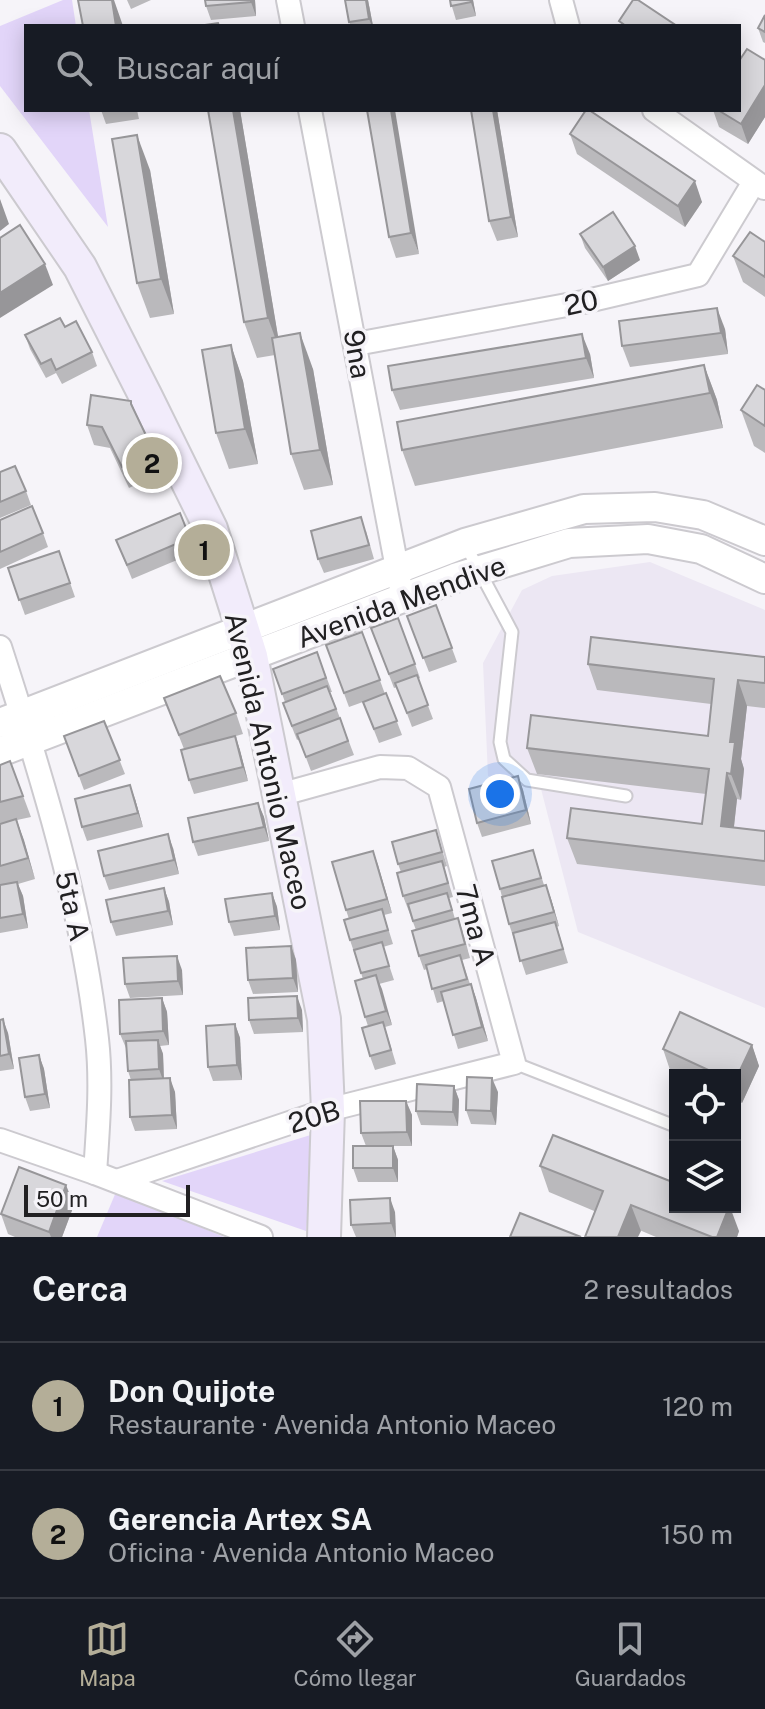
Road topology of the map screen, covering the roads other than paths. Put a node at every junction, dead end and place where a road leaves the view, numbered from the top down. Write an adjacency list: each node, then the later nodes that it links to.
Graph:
1 (288, 0): 3 (street)
2 (561, 0): 4 (street)
3 (293, 24)
4 (567, 24)
5 (310, 112): 9 (street, 9na)
6 (657, 112): 8 (street)
7 (0, 150): 16 (main road, Avenida Antonio Maceo)
8 (760, 185): 9 (street, 20)
9 (356, 344): 12 (street, 9na)
10 (765, 541): 11 (street, Avenida Mendive)
11 (465, 543): 12 (street, Avenida Mendive); 13 (lane)
12 (396, 570): 15 (street, 9na); 16 (street, Avenida Mendive)
13 (480, 570): 14 (street, Avenida Mendive); 15 (street, Avenida Mendive); 21 (lane)
14 (765, 579)
15 (404, 598): 16 (street, Avenida Mendive)
16 (246, 642): 18 (street, Avenida Mendive); 20 (main road, Avenida Antonio Maceo)
17 (0, 647): 18 (street, 5ta A)
18 (17, 726): 19 (street, Avenida Mendive); 26 (street, 5ta A)
19 (0, 752)
20 (279, 795): 22 (street, 7ma A); 23 (main road, Avenida Antonio Maceo)
21 (626, 796)
22 (514, 1063): 23 (street, 20B); 24 (lane)
23 (328, 1110): 27 (street, 20B); 29 (main road, Avenida Antonio Maceo)
24 (669, 1124)
25 (0, 1140): 26 (street)
26 (95, 1173): 27 (street)
27 (117, 1181): 28 (street)
28 (261, 1237)
29 (324, 1237)

